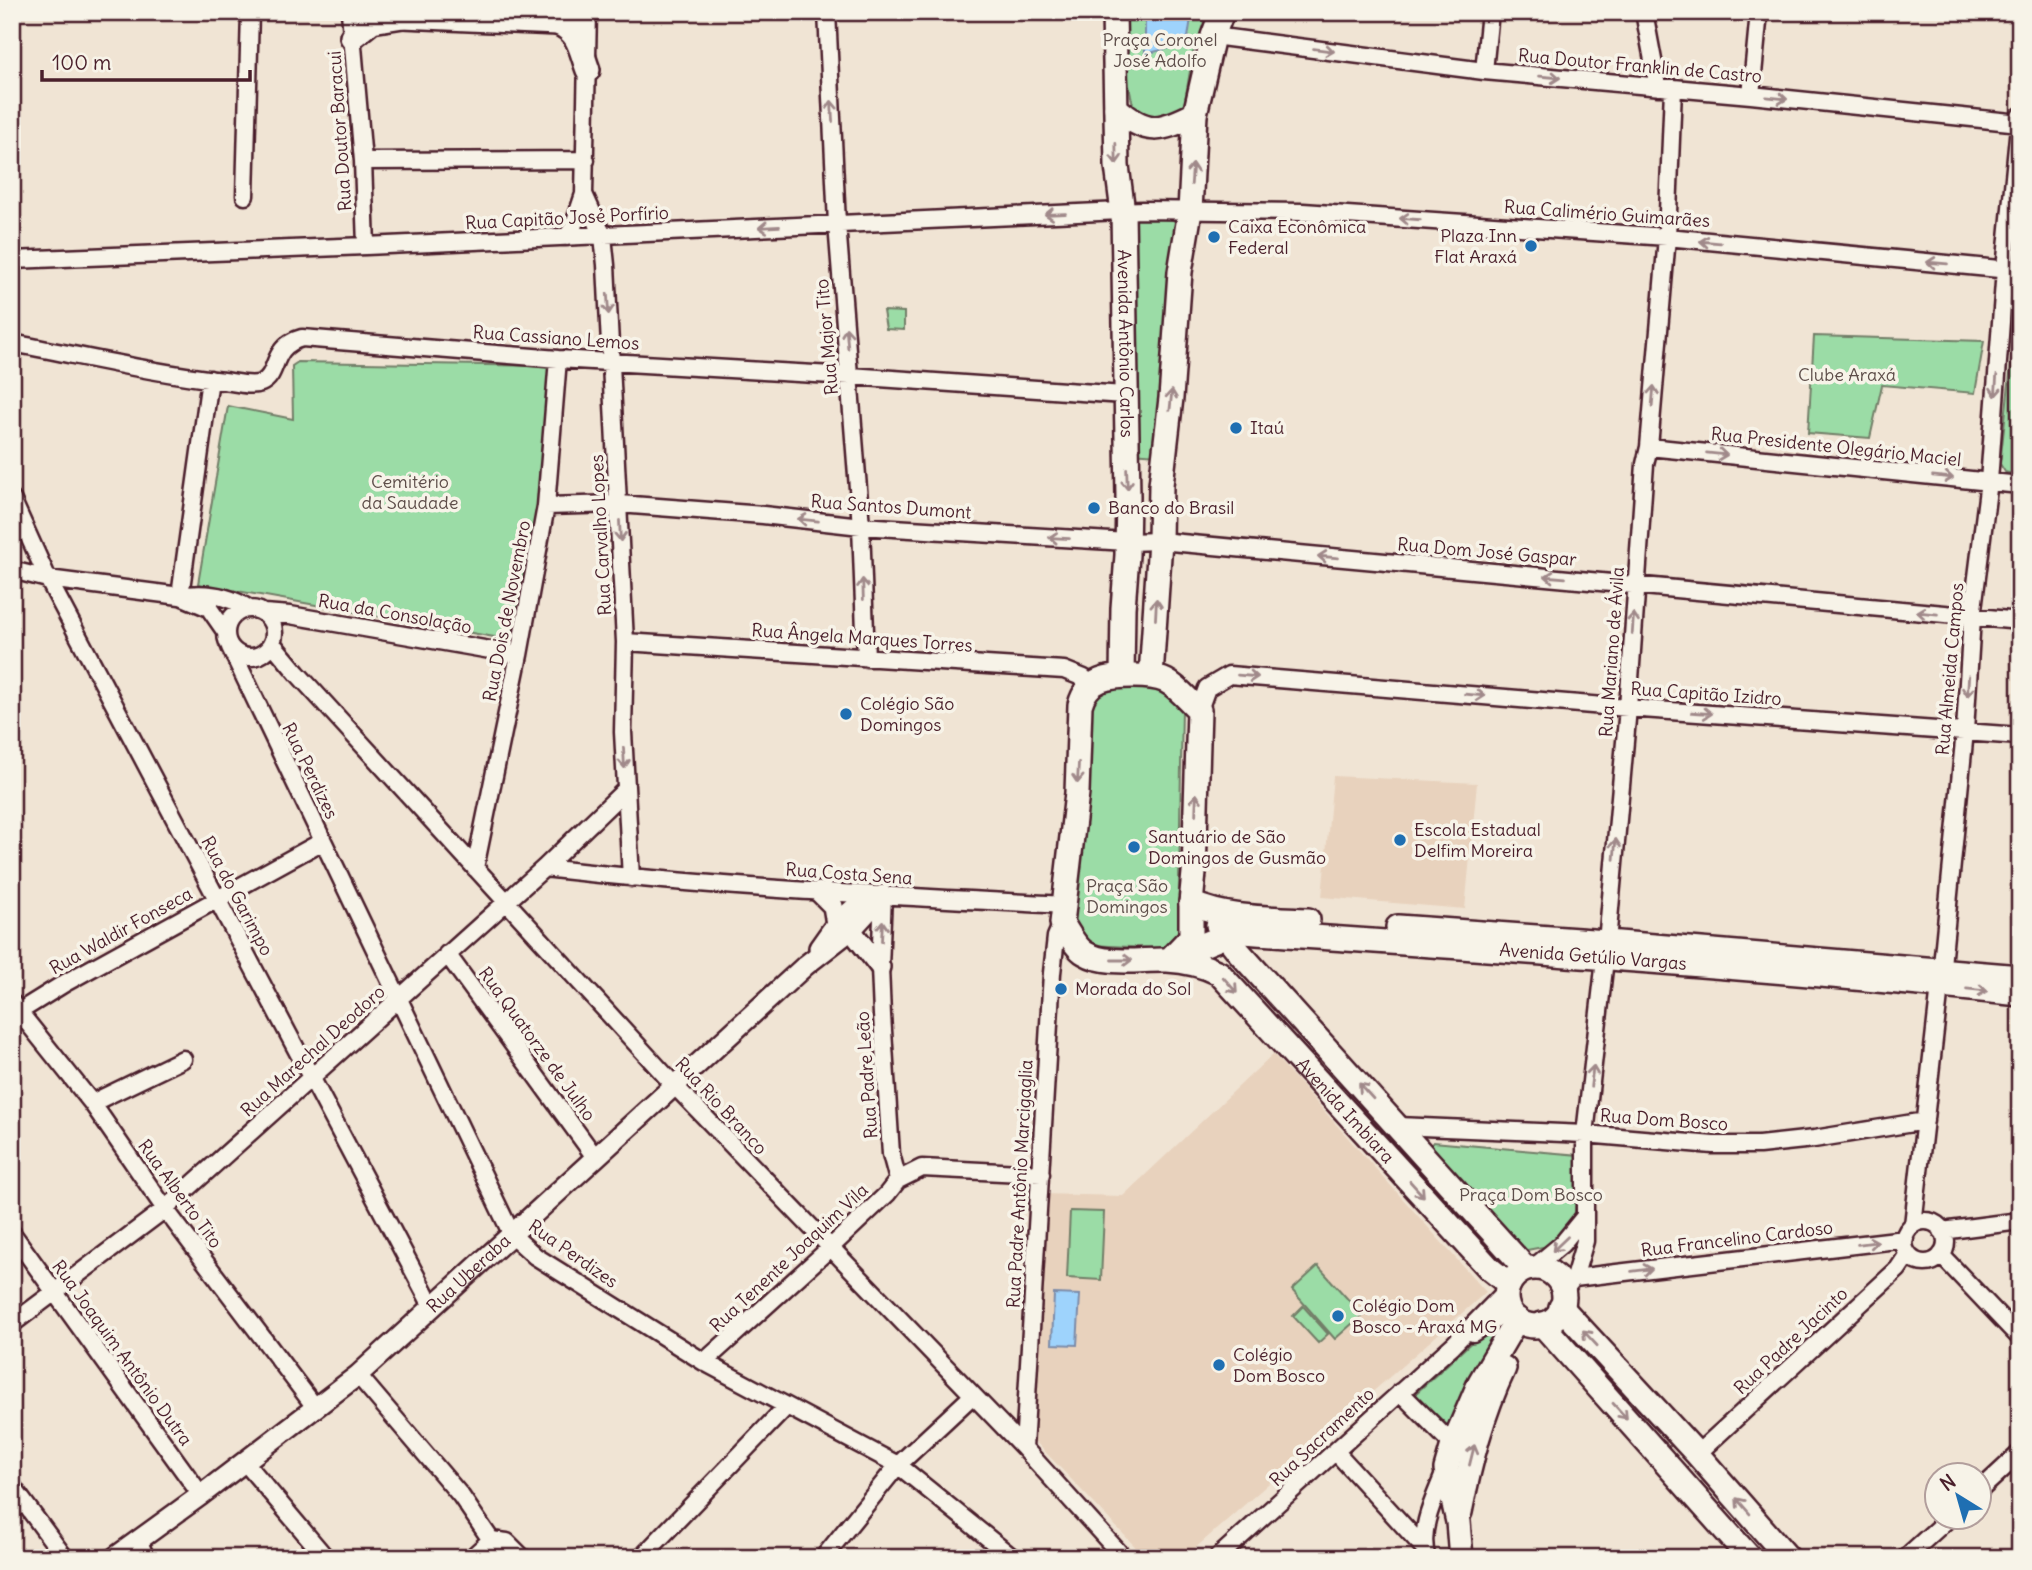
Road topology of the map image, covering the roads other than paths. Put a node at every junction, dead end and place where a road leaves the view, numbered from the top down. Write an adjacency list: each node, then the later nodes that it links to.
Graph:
1 (250, 12): 25 (street)
2 (350, 12): 13 (street, Rua Doutor Baracui)
3 (586, 12): 11 (main road); 14 (street, Rua Carvalho Lopes)
4 (827, 12): 28 (street, Rua Major Tito, one-way to 4)
5 (1114, 12): 18 (main road, Avenida Antônio Carlos)
6 (1222, 12): 12 (main road)
7 (1490, 12): 15 (street)
8 (1644, 12): 16 (street, Rua Mariano de Ávila)
9 (1759, 12): 17 (street)
10 (399, 14): 11 (main road); 13 (main road)
11 (558, 23): 14 (main road)
12 (1213, 36): 15 (street, Rua Doutor Franklin de Castro, one-way to 15); 19 (main road)
13 (352, 37): 23 (street, Rua Doutor Baracui)
14 (587, 70): 22 (street, Rua Carvalho Lopes)
15 (1484, 71): 16 (street, Rua Doutor Franklin de Castro, one-way to 16)
16 (1666, 88): 17 (street, Rua Doutor Franklin de Castro); 31 (street, Rua Mariano de Ávila)
17 (1751, 95): 21 (street, Rua Doutor Franklin de Castro, one-way to 21)
18 (1116, 108): 19 (main road); 27 (main road, Avenida Antônio Carlos, one-way to 27)
19 (1195, 114): 26 (main road, one-way to 19)
20 (2020, 116): 21 (street, Rua Almeida Campos)
21 (2019, 122): 34 (street, Rua Almeida Campos)
22 (586, 160): 23 (street); 24 (street, Rua Carvalho Lopes)
23 (363, 161): 32 (street, Rua Doutor Baracui)
24 (584, 194): 29 (street, Rua Carvalho Lopes); 30 (street, Rua Carvalho Lopes)
25 (245, 195)
26 (1190, 211): 27 (street, Rua Calimério Guimarães); 31 (street, Rua Calimério Guimarães, one-way to 26); 48 (main road, one-way to 26)
27 (1123, 212): 28 (street, Rua Capitão José Porfírio, one-way to 28); 40 (main road, Avenida Antônio Carlos)
28 (837, 223): 29 (street, Rua Capitão José Porfírio, one-way to 29); 38 (street, Rua Major Tito, one-way to 28)
29 (603, 236): 30 (street, Rua Capitão José Porfírio); 37 (street, Rua Carvalho Lopes, one-way to 37)
30 (567, 237): 32 (street, Rua Capitão José Porfírio)
31 (1667, 237): 34 (street, Rua Calimério Guimarães, one-way to 31); 41 (street, Rua Mariano de Ávila, one-way to 31)
32 (366, 246): 33 (street, Rua Capitão José Porfírio)
33 (12, 260)
34 (2012, 270): 42 (street, Rua Almeida Campos, one-way to 42)
35 (12, 344): 39 (street, Rua Cassiano Lemos)
36 (558, 359): 37 (street, Rua Cassiano Lemos); 39 (street, Rua Cassiano Lemos); 46 (street, Rua Dois de Novembro)
37 (612, 361): 38 (street, Rua Cassiano Lemos); 45 (street, Rua Carvalho Lopes)
38 (850, 376): 40 (street, Rua Cassiano Lemos); 47 (street, Rua Major Tito)
39 (211, 379): 53 (street)
40 (1125, 395): 49 (main road, Avenida Antônio Carlos, one-way to 49)
41 (1649, 447): 42 (street, Rua Presidente Olegário Maciel, one-way to 42); 52 (street, Rua Mariano de Ávila)
42 (1989, 481): 43 (street, Rua Presidente Olegário Maciel); 55 (street, Rua Almeida Campos)
43 (2020, 485)
44 (12, 499): 51 (street, Rua do Garimpo)
45 (618, 504): 46 (street, Rua Santos Dumont); 47 (street, Rua Santos Dumont, one-way to 45); 58 (street, Rua Carvalho Lopes, one-way to 58)
46 (546, 506): 60 (street, Rua Dois de Novembro)
47 (861, 526): 49 (street, Rua Santos Dumont, one-way to 47); 61 (street, Rua Major Tito, one-way to 47)
48 (1160, 541): 49 (street, Rua Santos Dumont); 52 (street, Rua Dom José Gaspar, one-way to 48); 63 (main road, one-way to 48)
49 (1127, 542): 62 (main road, Avenida Antônio Carlos)
50 (12, 570): 51 (street, Rua da Consolação)
51 (48, 579): 53 (street, Rua da Consolação); 77 (street, Rua do Garimpo)
52 (1635, 585): 55 (street, Rua Dom José Gaspar, one-way to 52); 66 (street, Rua Mariano de Ávila, one-way to 52)
53 (180, 596): 54 (street, Rua da Consolação); 57 (street, Rua da Consolação)
54 (256, 610): 57 (street); 59 (street); 60 (street, Rua da Consolação)
55 (1972, 617): 56 (street, Rua Dom José Gaspar); 68 (street, Rua Almeida Campos, one-way to 68)
56 (2020, 621)
57 (227, 639): 59 (street); 65 (street, Rua Perdizes)
58 (625, 642): 61 (street, Rua Ângela Marques Torres); 70 (street, Rua Carvalho Lopes, one-way to 70)
59 (262, 651): 65 (street, Rua Perdizes); 72 (street, Rua Rio Branco)
60 (519, 655): 72 (street, Rua Dois de Novembro)
61 (866, 658): 64 (street, Rua Ângela Marques Torres)
62 (1122, 676): 63 (main road); 64 (main road)
63 (1152, 676): 67 (main road)
64 (1091, 686): 80 (main road, one-way to 80)
65 (251, 693): 71 (street, Rua Perdizes)
66 (1628, 708): 67 (street, Rua Capitão Izidro, one-way to 66); 68 (street, Rua Capitão Izidro, one-way to 68); 83 (street, Rua Mariano de Ávila, one-way to 66)
67 (1199, 710): 79 (main road, one-way to 67)
68 (1965, 732): 69 (street, Rua Capitão Izidro); 88 (street, Rua Almeida Campos)
69 (2020, 736)
70 (625, 790): 73 (street, Rua Marechal Deodoro); 74 (street, Rua Carvalho Lopes)
71 (323, 841): 77 (street, Rua Waldir Fonseca); 90 (street, Rua Perdizes)
72 (475, 868): 78 (street, Rua Rio Branco)
73 (544, 868): 74 (street, Rua Costa Sena); 78 (street, Rua Marechal Deodoro)
74 (631, 878): 75 (street, Rua Costa Sena)
75 (819, 892): 76 (street, Rua Costa Sena); 81 (street)
76 (876, 895): 80 (street, Rua Costa Sena); 81 (street, Rua Uberaba); 86 (street, Rua Padre Leão, one-way to 76)
77 (218, 899): 91 (street, Rua Waldir Fonseca); 95 (street, Rua do Garimpo)
78 (507, 901): 84 (street, Rua Marechal Deodoro); 96 (street, Rua Rio Branco)
79 (1199, 907): 82 (main road); 83 (main road, Avenida Getúlio Vargas); 85 (main road)
80 (1063, 914): 85 (main road, one-way to 85); 102 (street, Rua Padre Antônio Marcigaglia)
81 (843, 928): 86 (street); 96 (street, Rua Uberaba)
82 (1225, 936): 83 (main road, Avenida Getúlio Vargas); 85 (main road, Avenida Getúlio Vargas); 92 (main road, Avenida Imbiara)
83 (1606, 950): 88 (main road, Avenida Getúlio Vargas); 100 (street, Rua Mariano de Ávila, one-way to 83)
84 (447, 954): 90 (street, Rua Marechal Deodoro); 101 (street, Rua Quatorze de Julho)
85 (1169, 960): 93 (main road, Avenida Imbiara, one-way to 93)
86 (880, 967): 103 (street, Rua Padre Leão)
87 (2020, 976): 88 (main road, Avenida Getúlio Vargas)
88 (1941, 978): 89 (main road, Avenida Getúlio Vargas, one-way to 89); 98 (street, Rua Almeida Campos)
89 (2020, 994)
90 (399, 999): 95 (street, Rua Marechal Deodoro); 109 (street, Rua Perdizes)
91 (14, 1010): 97 (street, Rua Alberto Tito)
92 (1299, 1016): 93 (main road); 99 (main road, Avenida Imbiara, one-way to 92)
93 (1276, 1036): 115 (main road, Avenida Imbiara, one-way to 115)
94 (183, 1059): 97 (street)
95 (311, 1078): 104 (street, Rua Marechal Deodoro); 116 (street, Rua do Garimpo)
96 (674, 1085): 101 (street, Rua Uberaba); 111 (street, Rua Rio Branco)
97 (92, 1103): 104 (street, Rua Alberto Tito)
98 (1925, 1121): 100 (street, Rua Dom Bosco); 110 (street, Rua Almeida Campos)
99 (1398, 1126): 100 (street, Rua Dom Bosco); 115 (main road, Avenida Imbiara)
100 (1585, 1134): 105 (street, Rua Mariano de Ávila)
101 (596, 1157): 109 (street, Rua Uberaba)
102 (1041, 1174): 103 (street); 127 (street, Rua Padre Antônio Marcigaglia)
103 (898, 1180): 111 (street, Rua Tenente Joaquim Vila)
104 (165, 1209): 114 (street, Rua Marechal Deodoro); 124 (street, Rua Alberto Tito)
105 (1584, 1217): 113 (street, Rua Mariano de Ávila); 115 (street, one-way to 115)
106 (2020, 1221): 107 (street)
107 (1942, 1231): 110 (street); 112 (street)
108 (12, 1233): 114 (street, Rua Joaquim Antônio Dutra)
109 (512, 1235): 116 (street, Rua Uberaba); 119 (street, Rua Perdizes)
110 (1909, 1239): 112 (street); 113 (street, Rua Francelino Cardoso, one-way to 110); 130 (street, Rua Padre Jacinto)
111 (830, 1248): 119 (street, Rua Tenente Joaquim Vila); 123 (street, Rua Rio Branco)
112 (1941, 1255): 118 (street)
113 (1566, 1292): 115 (main road); 115 (main road); 130 (main road, one-way to 113)
114 (55, 1293): 117 (street, Rua Marechal Deodoro); 136 (street, Rua Joaquim Antônio Dutra)
115 (1521, 1299): 121 (main road); 122 (street, Rua Sacramento); 154 (main road, Avenida Imbiara, one-way to 154)
116 (432, 1308): 120 (street, Rua Uberaba)
117 (12, 1324)
118 (2020, 1338)
119 (704, 1362): 125 (street, Rua Perdizes)
120 (358, 1375): 124 (street, Rua Uberaba); 139 (street)
121 (1487, 1386): 126 (main road); 137 (main road, one-way to 121)
122 (1400, 1392): 126 (street); 128 (street, Rua Sacramento)
123 (972, 1396): 127 (street, Rua Rio Branco); 132 (street)
124 (315, 1407): 131 (street, Rua Uberaba)
125 (786, 1407): 132 (street, Rua Perdizes); 148 (street)
126 (1453, 1445): 133 (main road)
127 (1024, 1448): 151 (street, Rua Rio Branco)
128 (1336, 1452): 141 (street); 152 (street, Rua Sacramento)
129 (2020, 1453): 134 (street)
130 (1697, 1454): 155 (main road, one-way to 130)
131 (244, 1461): 136 (street, Rua Uberaba); 144 (street)
132 (898, 1465): 149 (street); 150 (street, Rua Perdizes)
133 (1446, 1469): 137 (main road); 141 (street)
134 (1994, 1476)
135 (12, 1486): 142 (street)
136 (201, 1494): 140 (street, Rua Uberaba)
137 (1458, 1522): 153 (main road)
138 (1933, 1532): 156 (street)
139 (491, 1540): 145 (street); 146 (street); 147 (street)
140 (142, 1549): 143 (street, Rua Uberaba)
141 (1425, 1552)
142 (65, 1558)
143 (114, 1558)
144 (326, 1558)
145 (471, 1558)
146 (499, 1558)
147 (523, 1558)
148 (640, 1558)
149 (823, 1558)
150 (1013, 1558)
151 (1124, 1558)
152 (1217, 1558)
153 (1461, 1558)
154 (1750, 1558)
155 (1788, 1558)
156 (1905, 1558)

